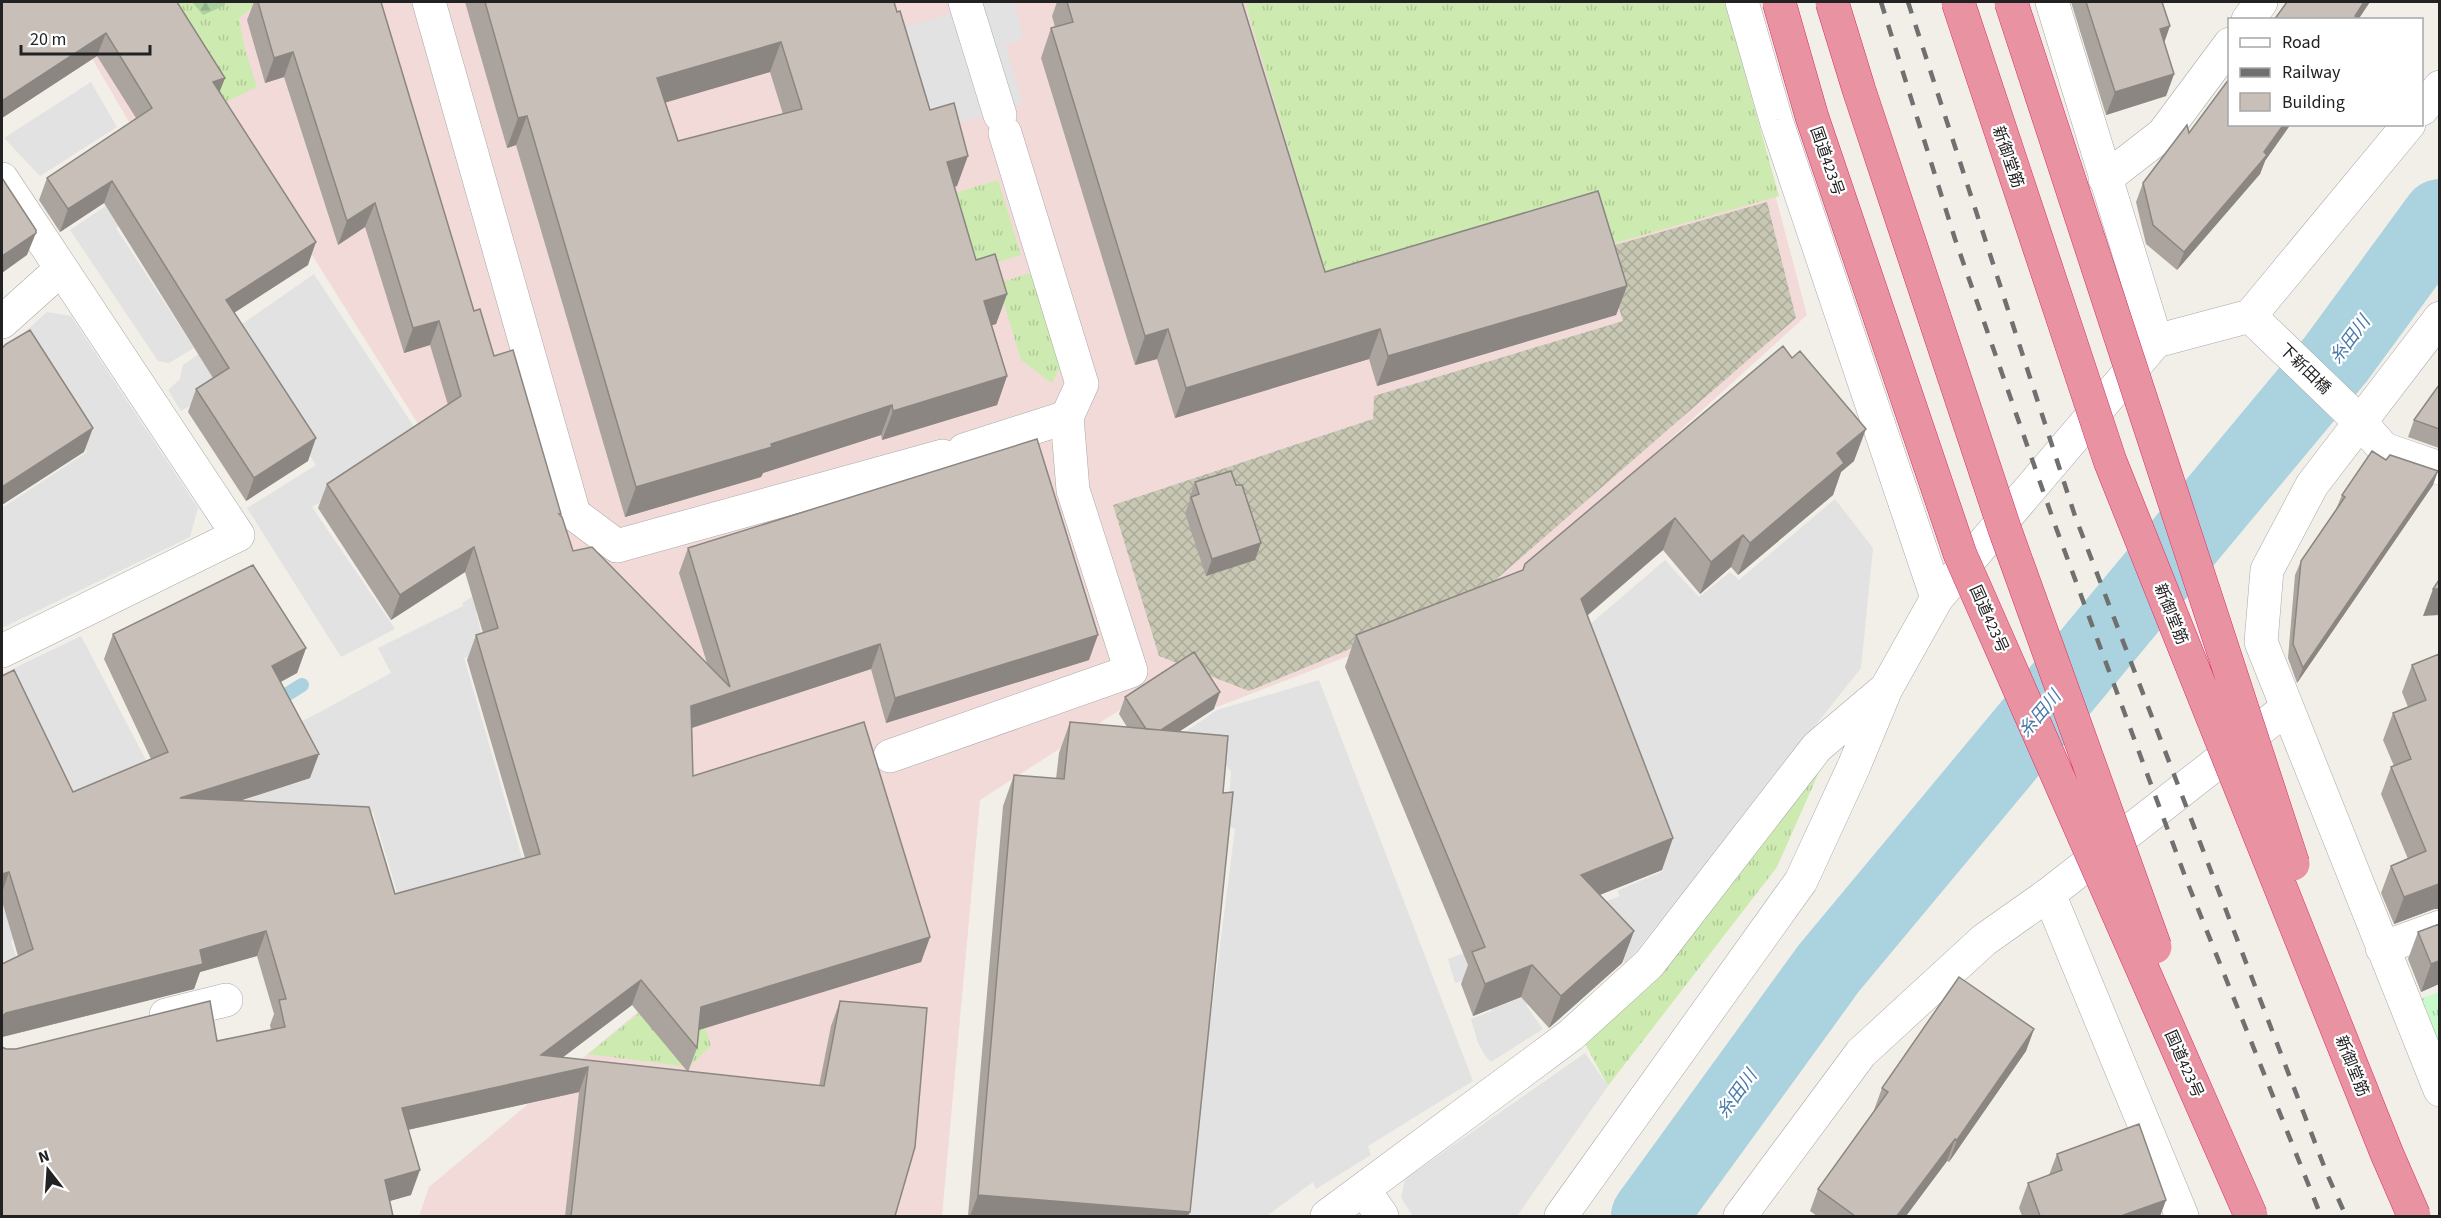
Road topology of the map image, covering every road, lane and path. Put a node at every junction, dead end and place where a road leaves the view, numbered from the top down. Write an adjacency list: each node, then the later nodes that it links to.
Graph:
1 (429, 2): 22 (street)
2 (965, 2): 22 (street)
3 (1742, 2): 25 (street)
4 (1779, 2): 43 (highway, 国道423号, bridge)
5 (1833, 2): 43 (highway, bridge)
6 (1958, 2): 36 (highway, 新御堂筋, bridge)
7 (2011, 2): 36 (highway, bridge)
8 (2052, 2): 16 (street)
9 (2261, 2): 10 (street)
10 (2249, 18)
11 (2228, 45): 16 (street)
12 (2439, 87): 13 (street)
13 (2423, 107)
14 (2407, 126): 18 (street)
15 (2, 178): 17 (street)
16 (2104, 178): 21 (street)
17 (60, 270): 20 (street); 26 (street)
18 (2250, 316): 21 (street); 23 (street, 下新田橋)
19 (2439, 318): 23 (street)
20 (2, 322)
21 (2156, 341): 25 (street)
22 (1066, 417): 29 (street)
23 (2360, 422): 24 (street, 下新田橋); 28 (street)
24 (2439, 468)
25 (1937, 597): 27 (street)
26 (2, 651)
27 (1886, 689): 37 (street); 40 (street)
28 (2287, 708): 30 (street); 32 (street)
29 (890, 756)
30 (2049, 894): 41 (street); 42 (street)
31 (2439, 927): 32 (street)
32 (2382, 948): 35 (street)
33 (226, 1000): 34 (street)
34 (136, 1022)
35 (2439, 1090)
36 (2387, 1154): 44 (highway, 新御堂筋, bridge)
37 (1364, 1190): 38 (street); 39 (street)
38 (1327, 1216)
39 (1382, 1216)
40 (1561, 1216)
41 (1740, 1216)
42 (2182, 1216)
43 (2252, 1216)
44 (2414, 1216)

